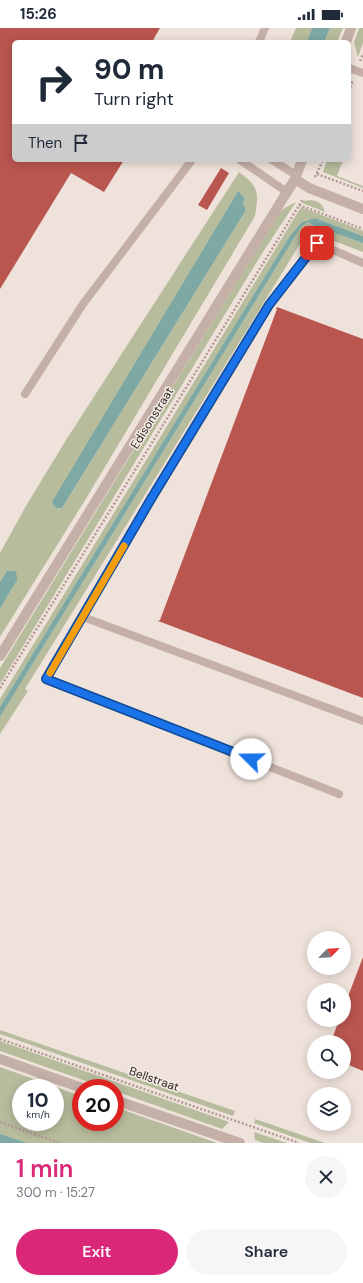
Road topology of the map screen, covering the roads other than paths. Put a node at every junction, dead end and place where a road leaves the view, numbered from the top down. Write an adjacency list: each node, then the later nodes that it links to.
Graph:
1 (265, 28): 3 (lane)
2 (351, 28): 4 (street)
3 (260, 40)
4 (347, 40)
5 (351, 69): 6 (lane)
6 (363, 73)
7 (190, 162): 15 (lane)
8 (243, 162): 12 (lane)
9 (275, 162): 11 (lane)
10 (301, 162): 11 (street, Edisonstraat)
11 (296, 177): 12 (street, Edisonstraat); 13 (street)
12 (287, 192): 17 (street, Edisonstraat)
13 (363, 209)
14 (363, 263): 16 (lane)
15 (25, 394)
16 (83, 617): 18 (lane); 19 (lane)
17 (0, 656)
18 (363, 721)
19 (339, 794)
20 (0, 1059): 21 (street)
21 (72, 1084)
22 (124, 1103): 23 (street)
23 (240, 1143)

